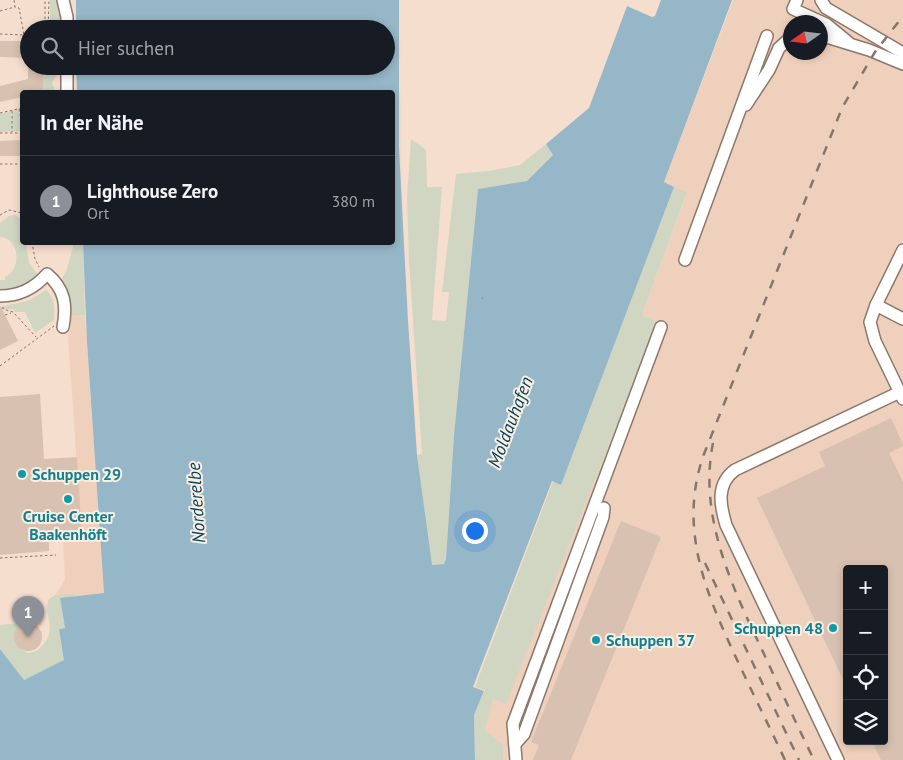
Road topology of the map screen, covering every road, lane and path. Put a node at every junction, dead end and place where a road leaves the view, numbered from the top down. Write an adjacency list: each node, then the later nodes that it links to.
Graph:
1 (14, 0): 7 (path)
2 (45, 0): 10 (path)
3 (48, 0): 11 (path)
4 (64, 0): 12 (lane)
5 (797, 0): 18 (lane)
6 (821, 0): 19 (lane)
7 (15, 7): 8 (path); 9 (path)
8 (0, 11)
9 (21, 20)
10 (45, 20)
11 (48, 20)
12 (66, 20)
13 (0, 34): 14 (path)
14 (20, 35)
15 (767, 36): 27 (lane)
16 (828, 38): 18 (lane)
17 (783, 44): 27 (lane)
18 (852, 45): 20 (lane)
19 (903, 53)
20 (903, 64)
21 (67, 75): 22 (lane)
22 (68, 90)
23 (18, 109): 24 (path); 26 (path)
24 (12, 110): 25 (path); 29 (path)
25 (0, 113)
26 (20, 118)
27 (736, 118): 37 (lane)
28 (0, 133): 29 (path)
29 (12, 133): 30 (path)
30 (20, 133)
31 (0, 164): 32 (path)
32 (20, 164)
33 (20, 213): 34 (path)
34 (0, 215)
35 (33, 245): 38 (path)
36 (903, 250): 40 (lane)
37 (685, 260)
38 (47, 274): 39 (lane); 45 (lane)
39 (0, 296)
40 (876, 306): 44 (lane); 49 (lane)
41 (3, 309): 42 (path)
42 (13, 312): 43 (path); 47 (path)
43 (5, 315)
44 (903, 319)
45 (61, 325): 47 (path)
46 (661, 327): 53 (lane)
47 (36, 339): 48 (path)
48 (0, 366)
49 (901, 395): 55 (lane)
50 (604, 508): 53 (lane)
51 (56, 555): 52 (path)
52 (0, 558)
53 (515, 744): 54 (lane)
54 (516, 760)
55 (838, 760)

